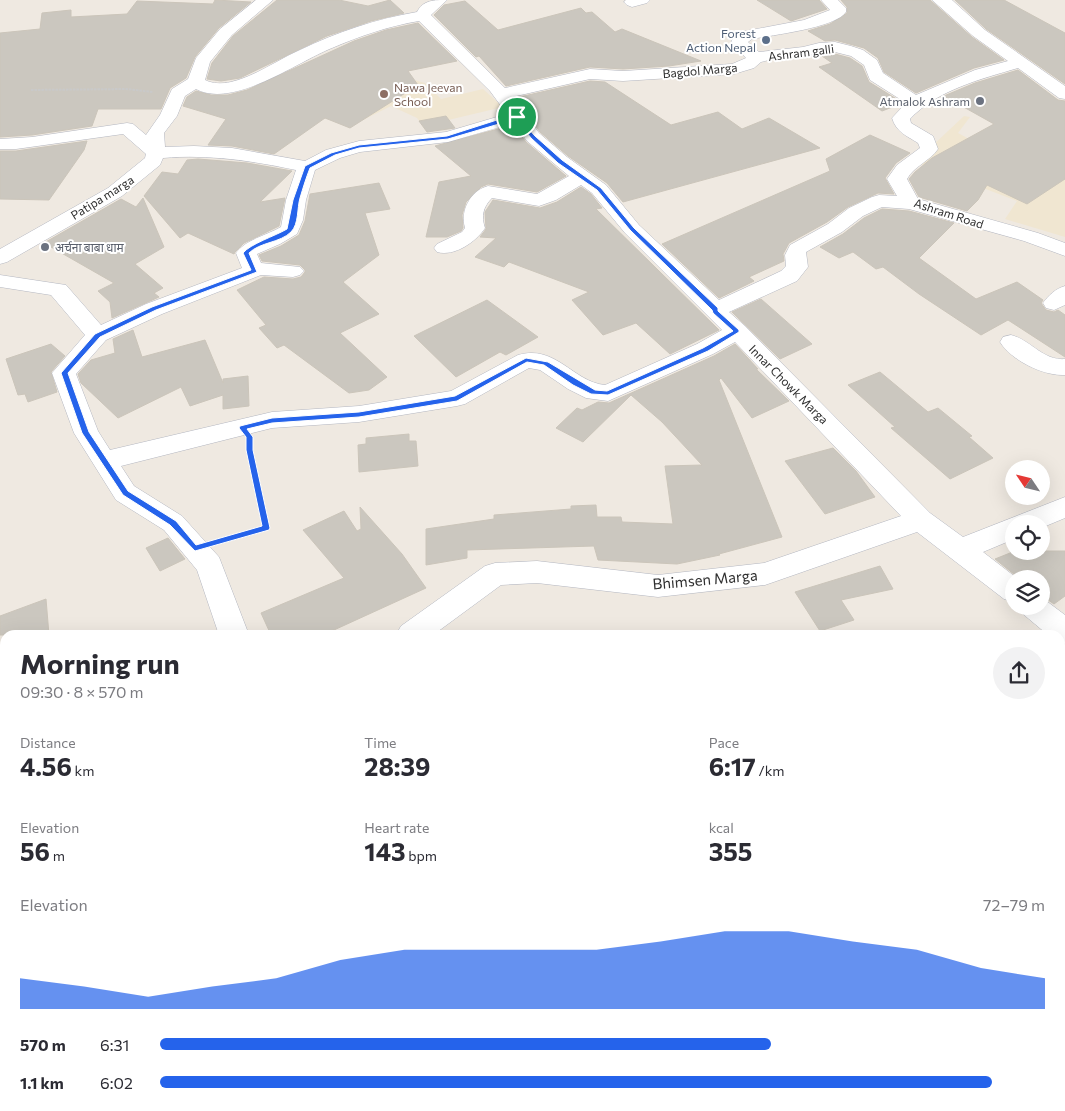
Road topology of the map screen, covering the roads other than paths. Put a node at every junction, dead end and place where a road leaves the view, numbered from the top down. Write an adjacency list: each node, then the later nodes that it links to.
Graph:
1 (265, 0): 8 (street)
2 (440, 0): 5 (street)
3 (829, 0): 6 (street, Bagdol Marga)
4 (940, 0): 7 (street)
5 (422, 16): 8 (street); 9 (street, Innar Chowk Marga)
6 (755, 58): 9 (street, Bagdol Marga); 11 (street, Ashram galli)
7 (1019, 63): 10 (street); 11 (street, Ashram Road)
8 (196, 82): 14 (street)
9 (501, 94): 12 (street, Innar Chowk Marga)
10 (1065, 94)
11 (916, 102): 17 (street, Ashram Road)
12 (517, 117): 15 (street); 16 (street, Innar Chowk Marga)
13 (0, 144): 14 (street)
14 (156, 153): 15 (street); 20 (street, Patipa marga)
15 (307, 167): 21 (street)
16 (583, 176): 18 (street); 24 (street, Innar Chowk Marga)
17 (910, 203): 19 (street, Ashram Road); 24 (street)
18 (444, 248)
19 (1065, 250)
20 (0, 258)
21 (254, 271): 22 (street); 26 (street)
22 (293, 271)
23 (0, 281): 26 (street)
24 (716, 310): 25 (street, Innar Chowk Marga)
25 (737, 331): 29 (street); 32 (street, Innar Chowk Marga)
26 (98, 335): 29 (street)
27 (1011, 342): 28 (street)
28 (1065, 367)
29 (104, 460): 37 (street)
30 (1065, 507): 31 (street)
31 (1046, 515)
32 (921, 520): 34 (street, Innar Chowk Marga); 38 (street, Bhimsen Marga)
33 (1005, 532): 34 (street)
34 (960, 550): 35 (street, Innar Chowk Marga)
35 (1005, 584)
36 (1043, 615): 39 (street)
37 (232, 630)
38 (418, 630)
39 (1059, 630)

